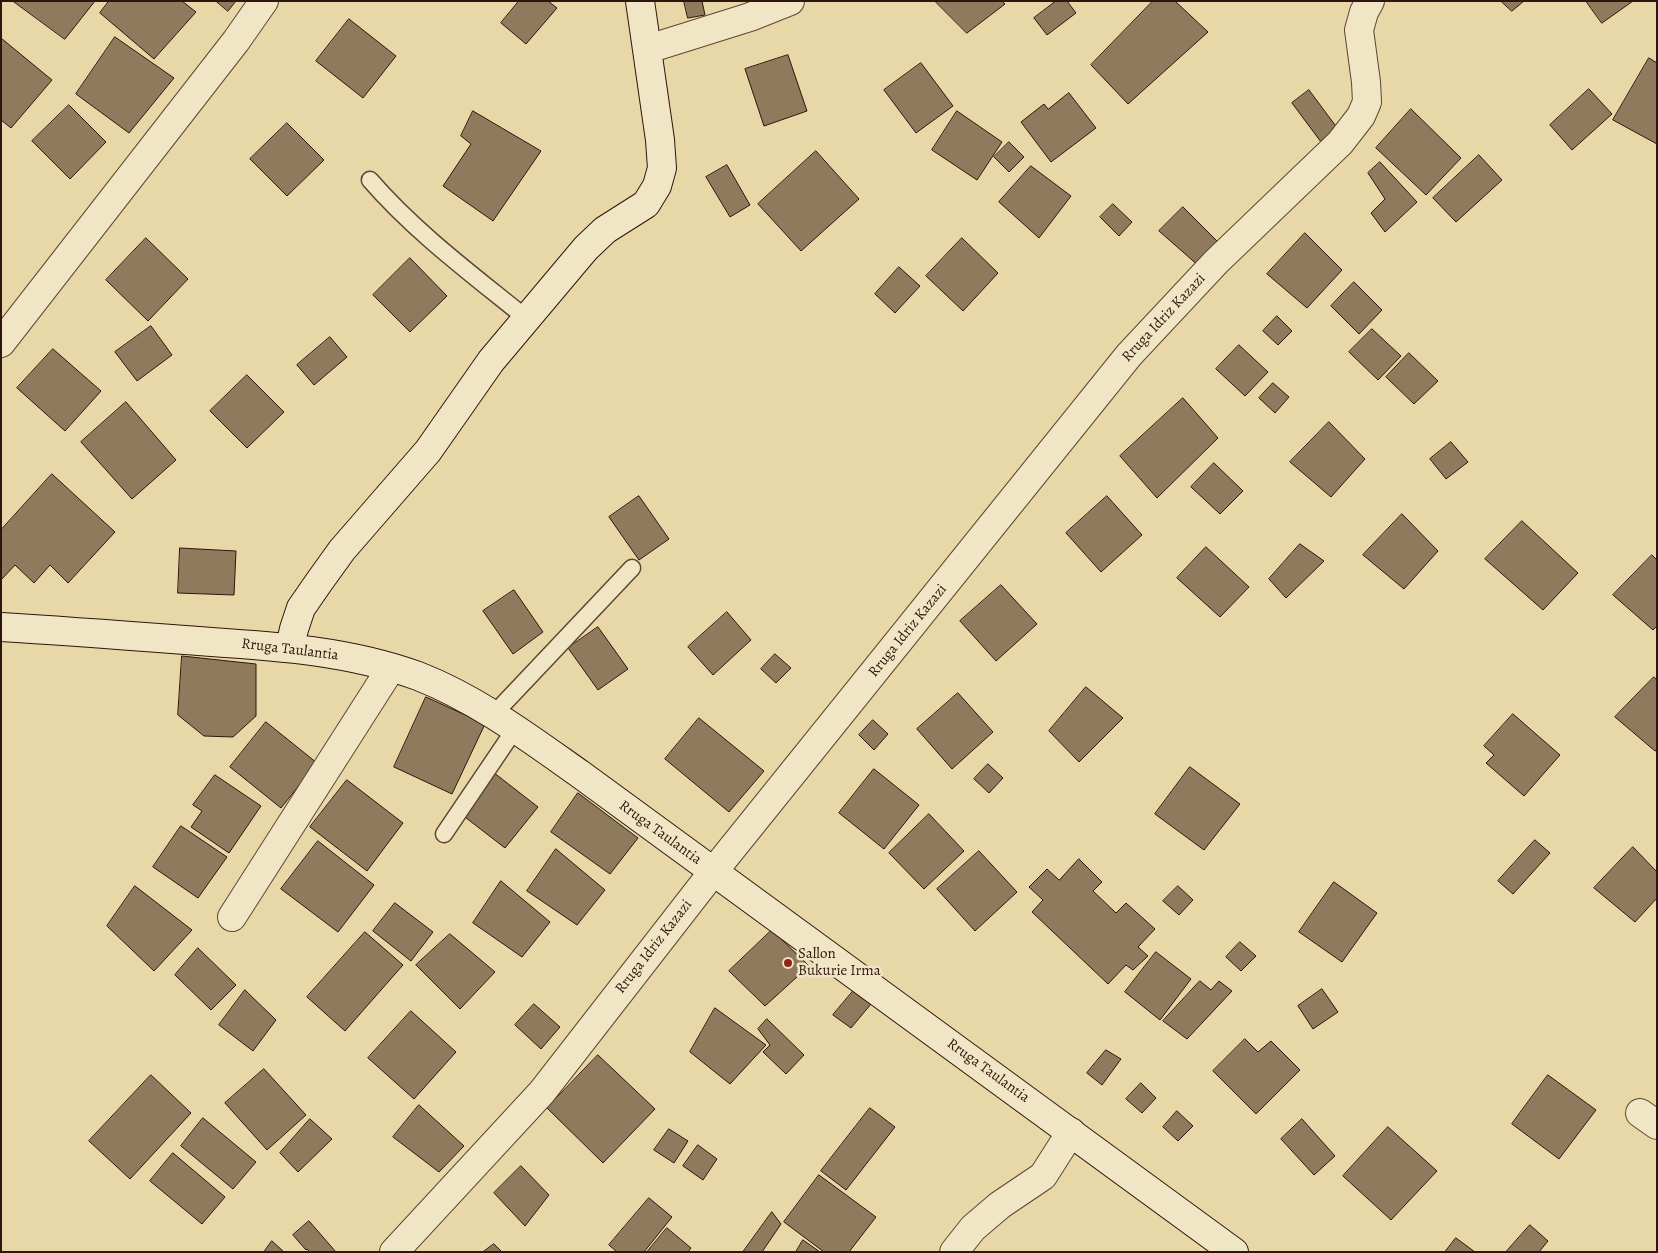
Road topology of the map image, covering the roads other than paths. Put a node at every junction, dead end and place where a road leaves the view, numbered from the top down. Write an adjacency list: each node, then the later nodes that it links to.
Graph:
1 (264, 1): 8 (street)
2 (640, 1): 5 (street)
3 (790, 1): 5 (street)
4 (1370, 1): 16 (street, Rruga Idriz Kazazi)
5 (648, 49): 7 (street)
6 (370, 180): 7 (lane)
7 (527, 319): 11 (street)
8 (1, 343)
9 (632, 568): 13 (lane)
10 (1, 627): 11 (street, Rruga Taulantia)
11 (290, 647): 12 (street, Rruga Taulantia)
12 (391, 668): 13 (street, Rruga Taulantia); 17 (street)
13 (493, 715): 14 (street, Rruga Taulantia)
14 (516, 729): 15 (lane); 16 (street, Rruga Taulantia)
15 (444, 834)
16 (713, 872): 18 (street, Rruga Taulantia); 19 (street, Rruga Idriz Kazazi)
17 (232, 917)
18 (1071, 1132): 20 (street); 21 (street, Rruga Taulantia)
19 (394, 1252)
20 (954, 1252)
21 (1234, 1252)

